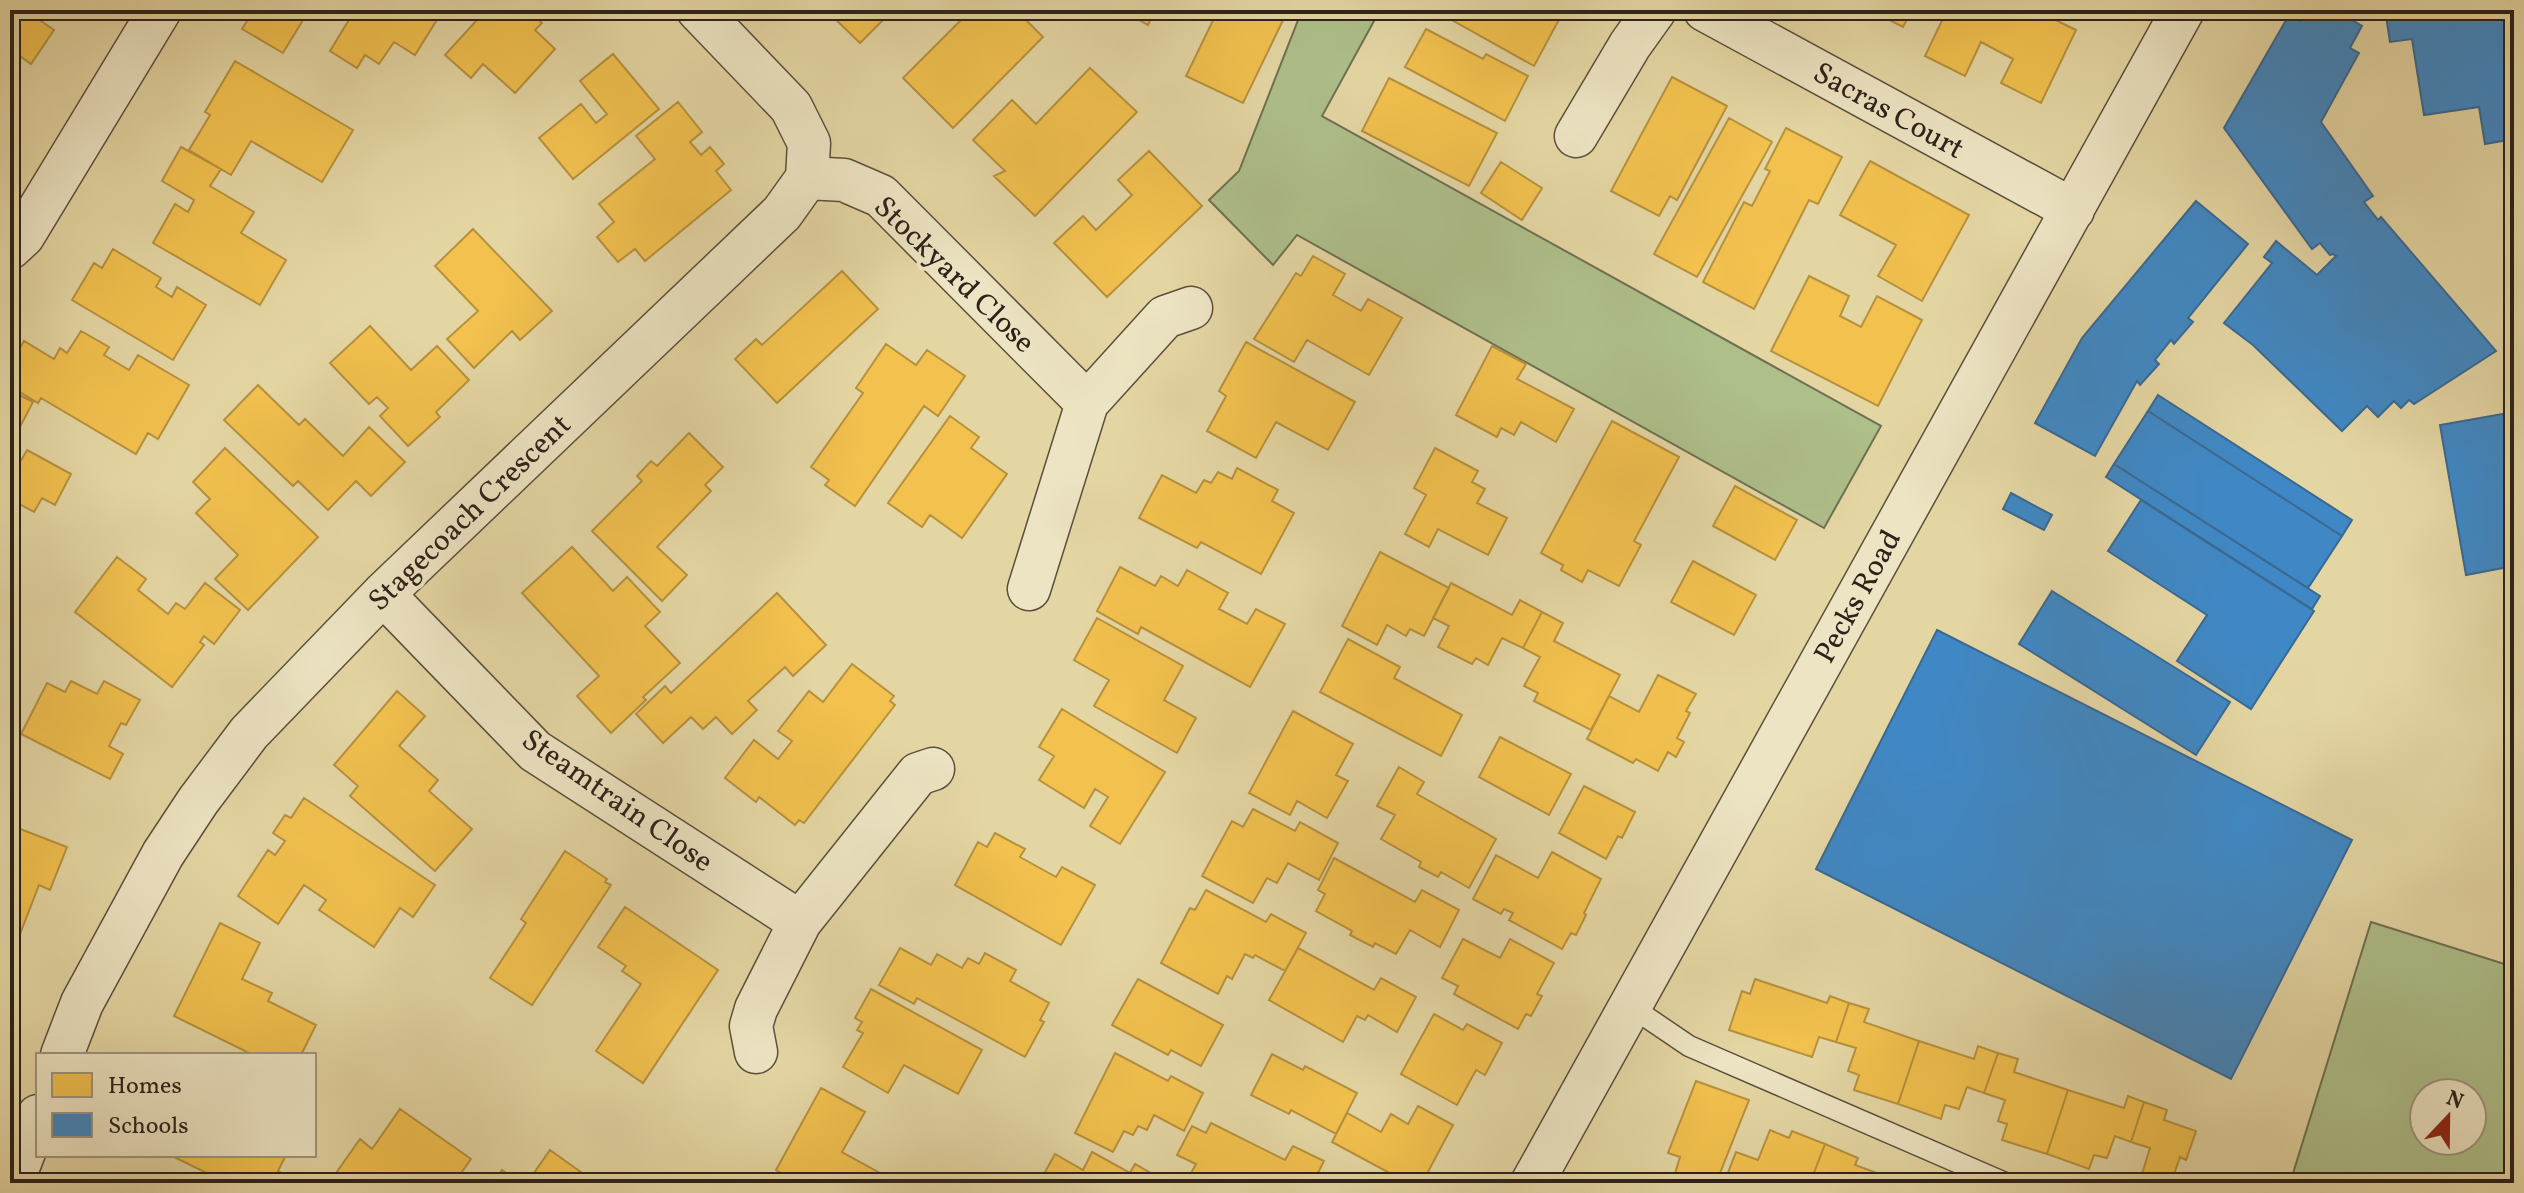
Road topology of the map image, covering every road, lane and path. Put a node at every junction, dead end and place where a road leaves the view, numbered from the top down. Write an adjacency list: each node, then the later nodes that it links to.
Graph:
1 (160, 10): 9 (street)
2 (1655, 10): 6 (street)
3 (1705, 10): 8 (street, Sacras Court)
4 (2183, 10): 8 (street, Pecks Road)
5 (702, 11): 7 (street)
6 (1576, 136)
7 (807, 178): 11 (street, Stockyard Close); 13 (street, Stagecoach Crescent)
8 (2073, 210): 16 (street, Pecks Road)
9 (10, 248)
10 (1191, 308): 11 (street)
11 (1087, 403): 12 (street)
12 (1029, 589)
13 (383, 594): 15 (street, Steamtrain Close); 18 (street, Stagecoach Crescent)
14 (933, 769): 15 (street)
15 (800, 922): 17 (street)
16 (1630, 1006): 21 (street, Pecks Road); 22 (lane)
17 (756, 1052)
18 (63, 1053)
19 (36, 1122): 20 (street)
20 (16, 1182)
21 (1532, 1183)
22 (2005, 1183)

